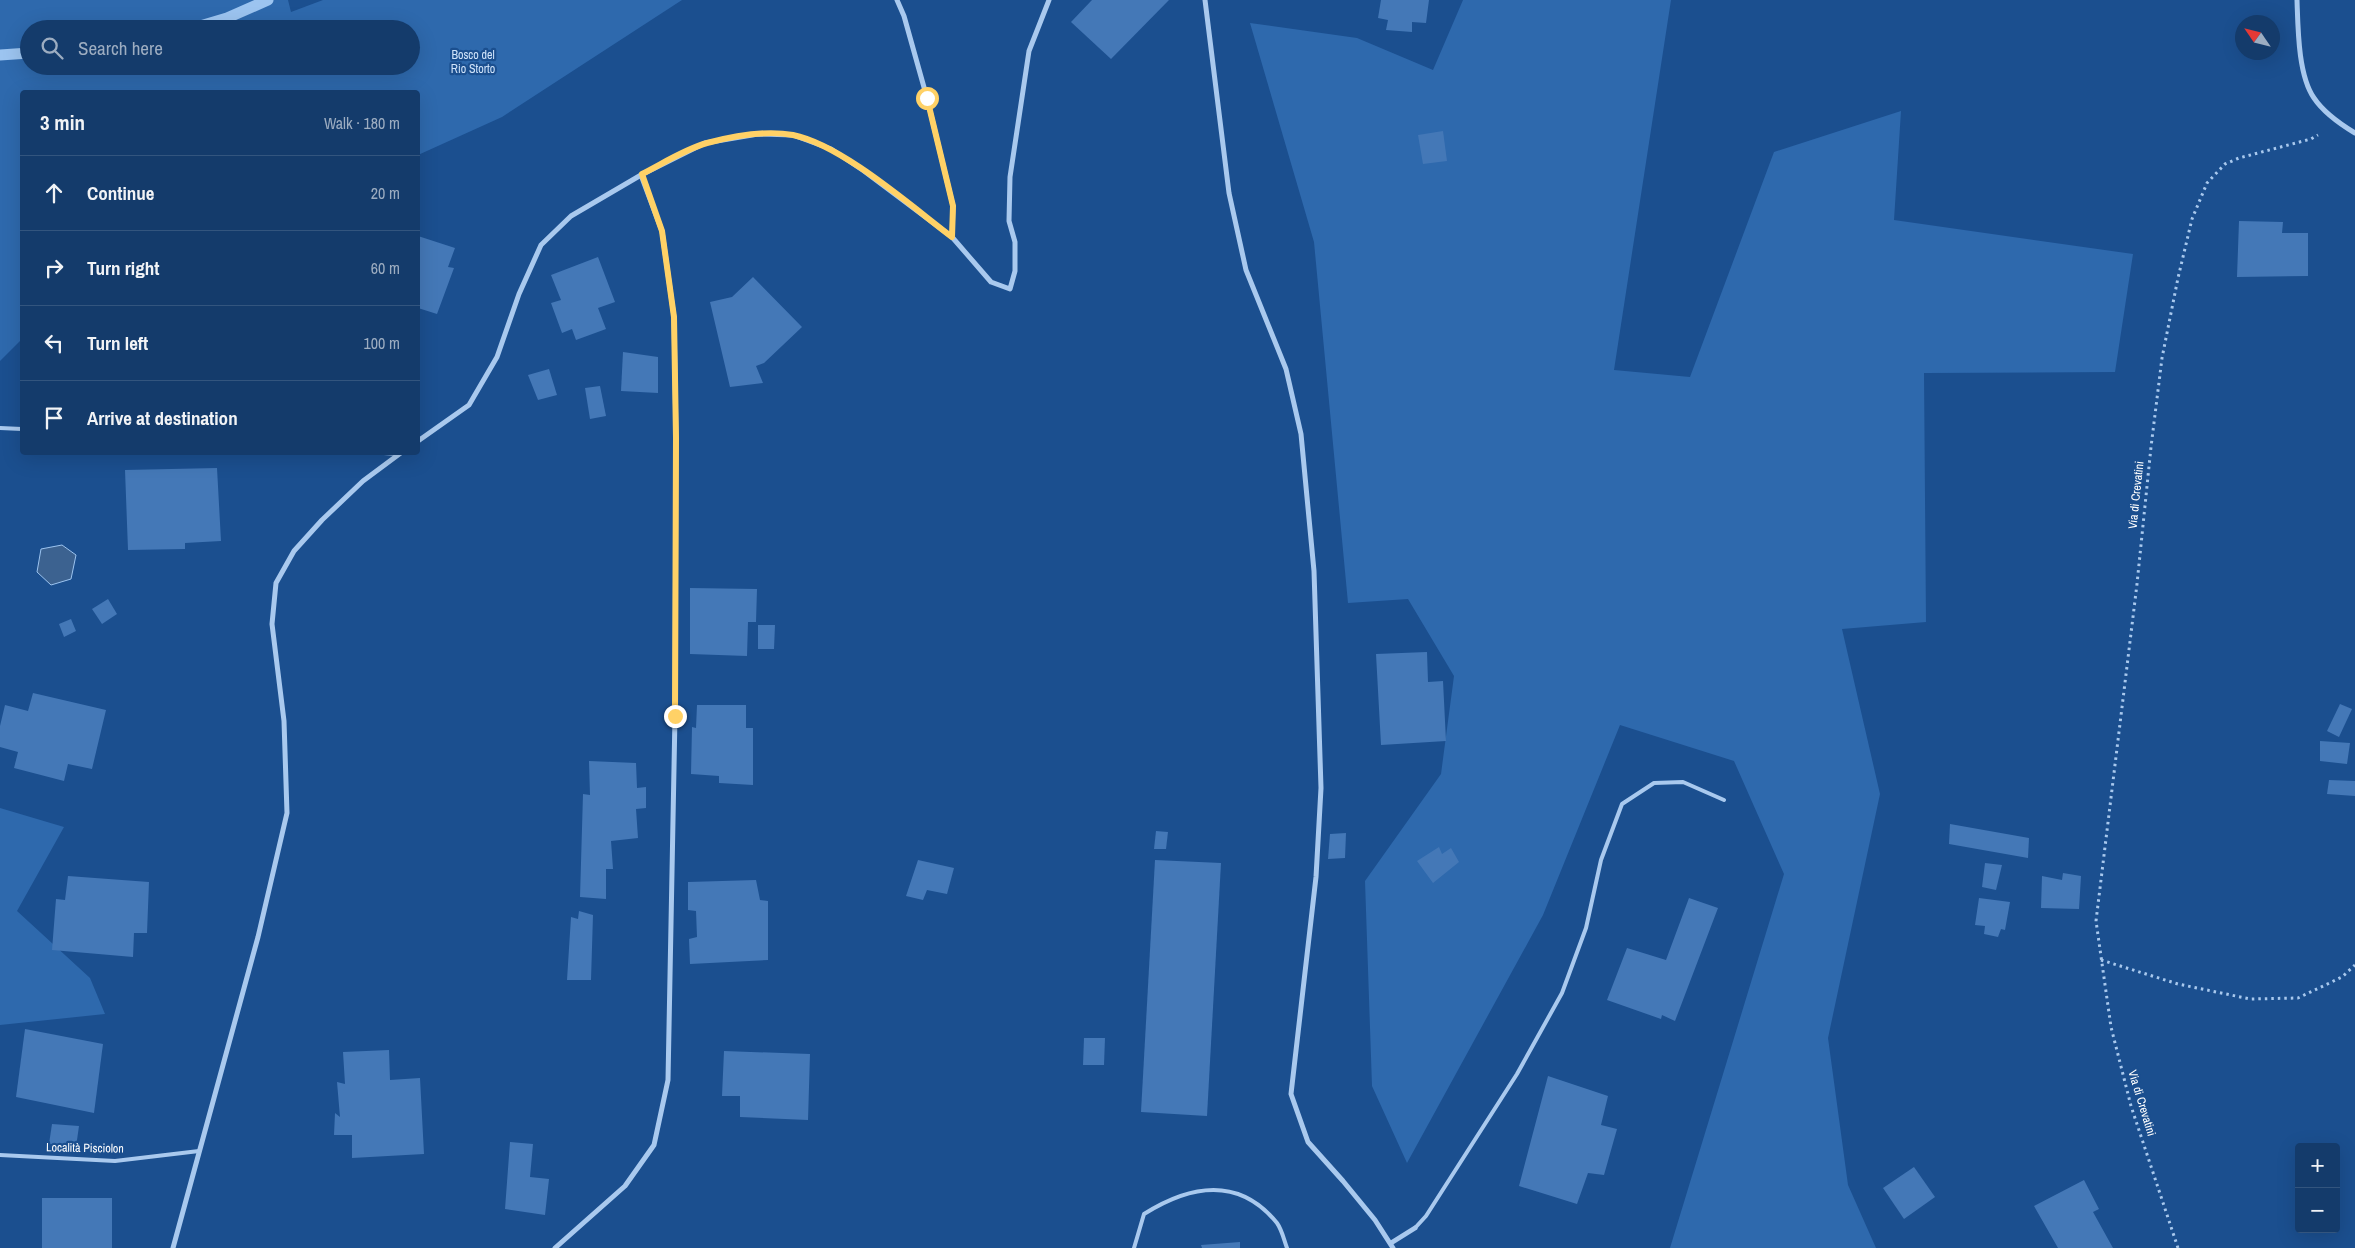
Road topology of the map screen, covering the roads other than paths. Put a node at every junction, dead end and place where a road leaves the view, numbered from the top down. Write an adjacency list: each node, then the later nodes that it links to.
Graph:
1 (897, 0): 7 (street)
2 (1049, 0): 7 (street)
3 (1205, 0): 16 (street)
4 (2297, 0): 5 (street)
5 (2355, 133)
6 (642, 174): 7 (street); 10 (street); 18 (street)
7 (952, 237)
8 (0, 428): 9 (lane)
9 (20, 429)
10 (420, 440)
11 (399, 455): 13 (street)
12 (1724, 800): 15 (lane)
13 (199, 1151): 14 (lane, Località Pisciolon); 17 (street)
14 (0, 1155)
15 (1416, 1228): 16 (street)
16 (1393, 1244)
17 (173, 1248)
18 (555, 1248)
19 (1134, 1248): 20 (lane)
20 (1287, 1248)

